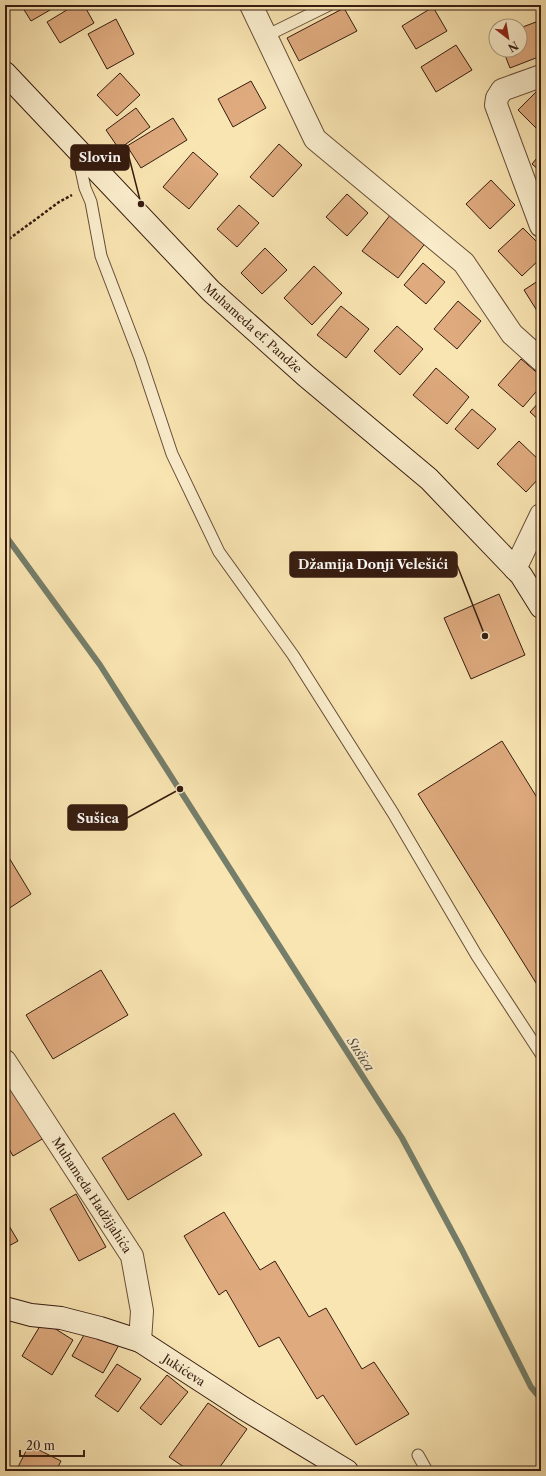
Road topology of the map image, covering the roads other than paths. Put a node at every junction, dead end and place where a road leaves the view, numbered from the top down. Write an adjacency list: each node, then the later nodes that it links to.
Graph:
1 (251, 5): 3 (street)
2 (329, 5): 3 (lane)
3 (266, 36): 8 (street)
4 (5, 72): 6 (street, Muhameda ef. Pandže)
5 (541, 76): 7 (street)
6 (77, 150): 10 (street, Muhameda ef. Pandže); 12 (lane)
7 (541, 226)
8 (541, 360)
9 (541, 515): 10 (street)
10 (515, 569): 11 (street, Muhameda ef. Pandže)
11 (541, 607)
12 (541, 1054)
13 (5, 1061): 15 (street, Muhameda Hadžijahića)
14 (5, 1308): 15 (street, Jukićeva)
15 (140, 1341): 17 (street, Jukićeva)
16 (418, 1455): 18 (lane)
17 (347, 1471)
18 (427, 1471)

